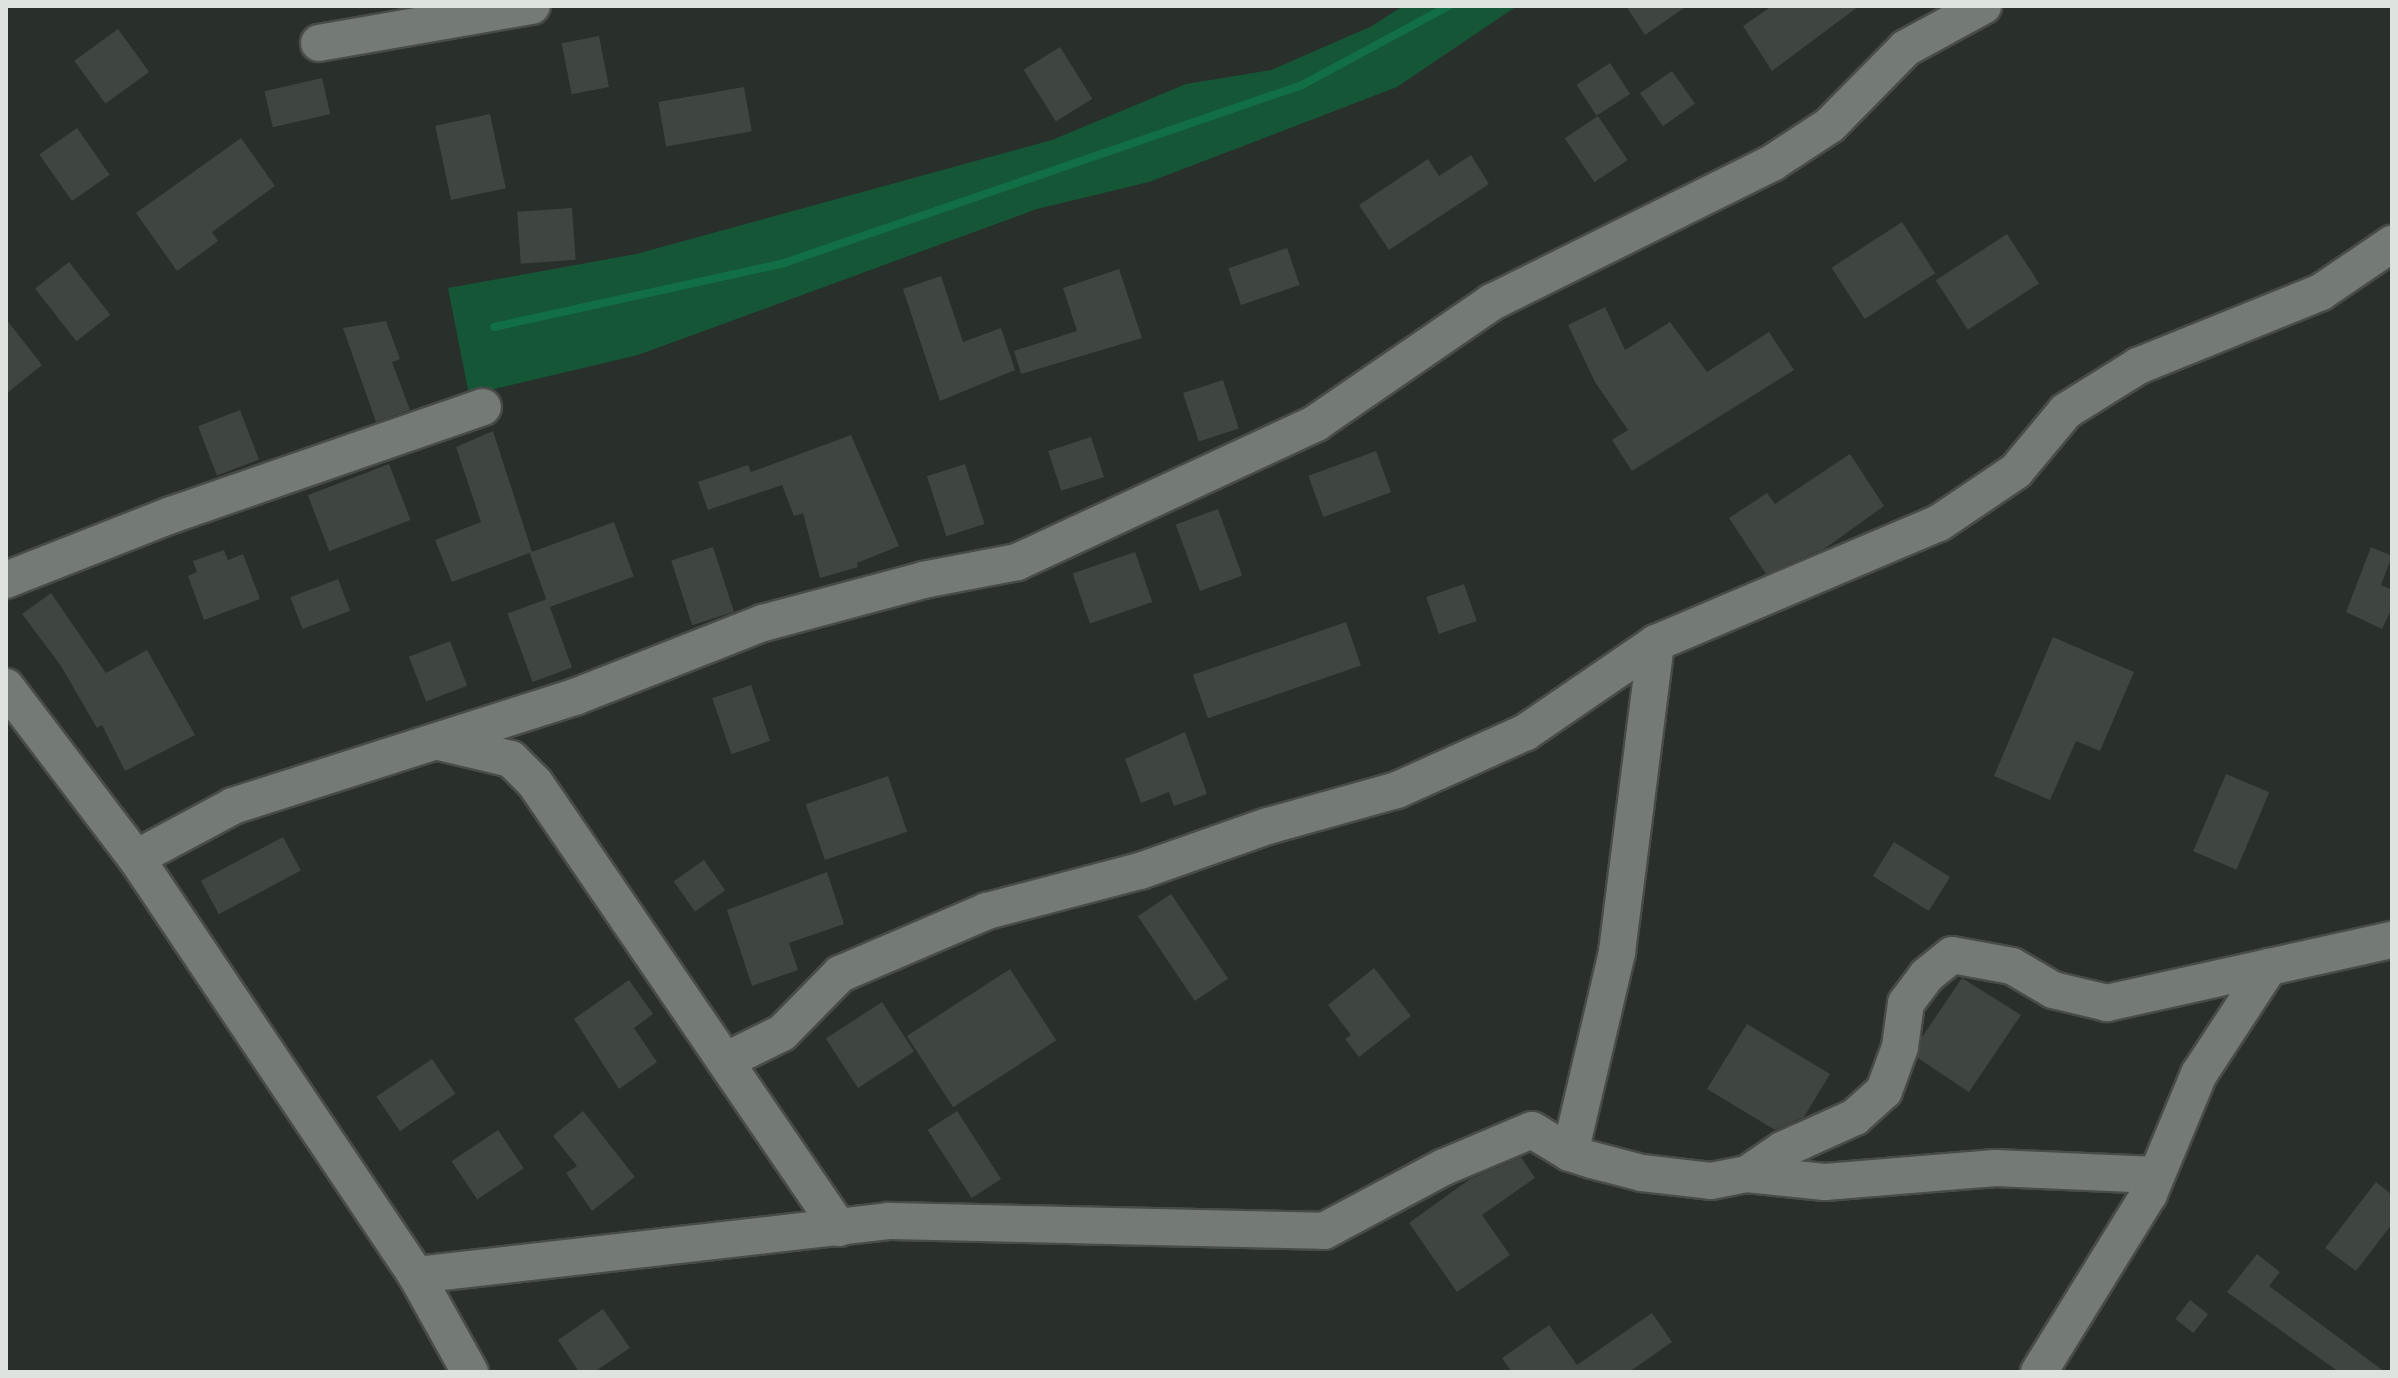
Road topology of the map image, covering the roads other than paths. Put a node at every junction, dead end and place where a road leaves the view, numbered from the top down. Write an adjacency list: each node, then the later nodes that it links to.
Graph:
1 (532, 6): 3 (street)
2 (1983, 6): 9 (street)
3 (319, 43)
4 (2392, 244): 7 (street)
5 (483, 407): 6 (street)
6 (6, 580)
7 (1656, 643): 13 (street); 14 (street)
8 (6, 687): 10 (street)
9 (438, 741): 10 (street); 13 (street)
10 (136, 858): 18 (street)
11 (2392, 940): 12 (street)
12 (2269, 967): 15 (street); 16 (street)
13 (725, 1061): 17 (street)
14 (1570, 1153): 15 (street); 17 (street)
15 (1747, 1174): 16 (street)
16 (2156, 1175): 20 (street)
17 (839, 1228): 18 (street)
18 (416, 1275): 19 (street)
19 (470, 1372)
20 (2039, 1372)

